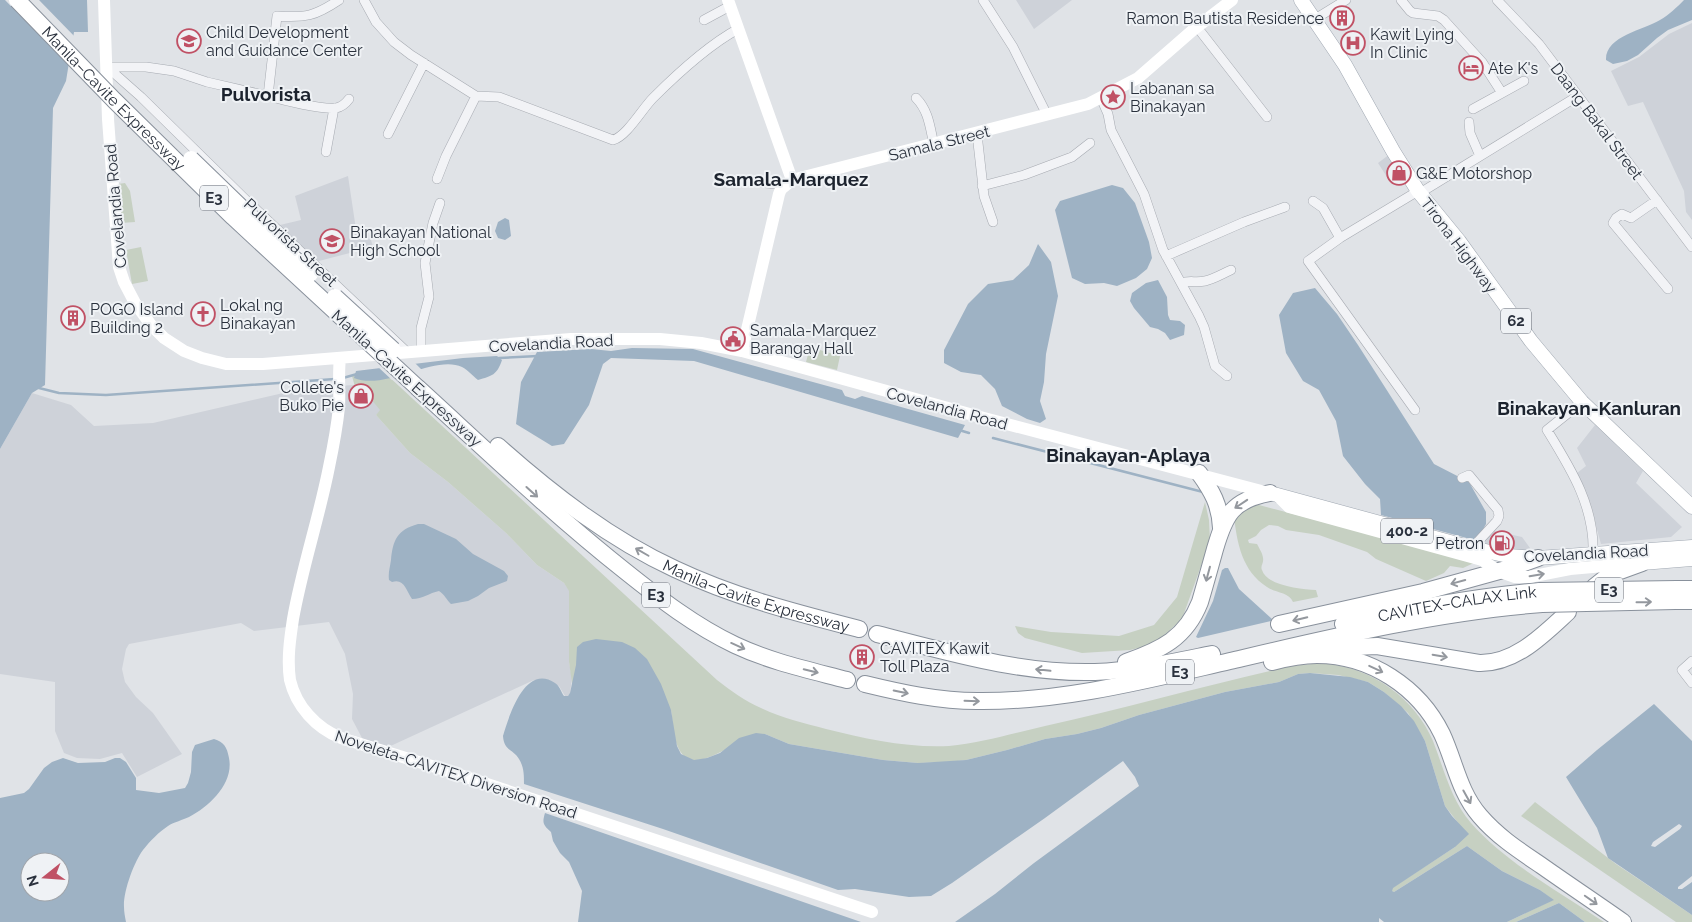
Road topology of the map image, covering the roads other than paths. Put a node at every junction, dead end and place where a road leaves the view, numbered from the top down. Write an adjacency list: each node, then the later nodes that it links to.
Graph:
1 (17, 0): 58 (highway, Manila–Cavite Expressway / E3, bridge)
2 (32, 0): 58 (highway, Manila–Cavite Expressway / E3, bridge)
3 (104, 0): 18 (main road, Covelandia Road / 400-2)
4 (339, 0): 21 (street)
5 (364, 0): 17 (street)
6 (983, 0): 29 (street)
7 (1232, 0): 15 (main road, Samala Street)
8 (1301, 0): 13 (main road, Tirona Highway / 62)
9 (1346, 0): 13 (street)
10 (1402, 0): 20 (street)
11 (1497, 0): 23 (street, Daang Bakal Street)
12 (729, 3): 14 (street); 16 (main road)
13 (1315, 19): 42 (main road, Tirona Highway / 62)
14 (704, 20)
15 (1197, 27): 25 (main road, Samala Street); 30 (street)
16 (738, 30): 22 (street); 40 (main road)
17 (424, 63): 22 (street); 32 (street)
18 (109, 67): 21 (street); 54 (street, Pulvorista Street); 56 (main road, Covelandia Road / 400-2)
19 (1524, 80): 20 (street)
20 (1502, 93): 28 (street)
21 (268, 96): 27 (street)
22 (476, 96): 38 (street)
23 (1578, 96): 37 (street); 44 (street, Daang Bakal Street)
24 (916, 98): 35 (street)
25 (1101, 98): 29 (main road, Samala Street); 50 (street)
26 (349, 99): 27 (street)
27 (334, 108): 36 (street)
28 (1473, 109)
29 (1047, 115): 33 (main road, Samala Street)
30 (1267, 117)
31 (1469, 122): 37 (street)
32 (388, 134)
33 (977, 134): 35 (main road, Samala Street); 41 (street)
34 (1090, 143): 41 (street)
35 (934, 145): 40 (main road, Samala Street)
36 (326, 152)
37 (1480, 156): 42 (street)
38 (437, 179)
39 (745, 181): 40 (street)
40 (790, 183): 55 (main road)
41 (982, 186): 47 (street)
42 (1419, 192): 48 (street); 59 (main road, Tirona Highway / 62)
43 (1313, 200): 48 (street)
44 (1657, 200): 49 (street, Daang Bakal Street); 53 (street)
45 (440, 203): 54 (street)
46 (1285, 207): 50 (street)
47 (993, 222)
48 (1340, 238): 60 (street)
49 (1692, 246)
50 (1166, 256): 52 (street)
51 (1231, 270): 52 (street)
52 (1181, 283): 57 (street)
53 (1668, 289)
54 (414, 352): 55 (main road, Covelandia Road / 400-2); 56 (main road, Covelandia Road / 400-2)
55 (742, 352): 61 (main road, Covelandia Road / 400-2)
56 (339, 362): 87 (main road, Noveleta-CAVITEX Diversion Road)
57 (1227, 376)
58 (424, 386): 77 (highway, Manila–Cavite Expressway / E3, one-way to 58); 83 (highway, Manila–Cavite Expressway / E3, one-way to 83)
59 (1582, 402): 64 (main road, Tirona Highway / 62); 68 (street)
60 (1415, 410)
61 (1199, 473): 63 (main road, Covelandia Road / 400-2); 65 (highway)
62 (1462, 478): 67 (street)
63 (1274, 494): 65 (highway, one-way to 65); 67 (main road, Covelandia Road / 400-2); 72 (main road, Covelandia Road / 400-2)
64 (1692, 507)
65 (1221, 528): 82 (highway, one-way to 82)
66 (1692, 546): 68 (main road, Covelandia Road / 400-2)
67 (1472, 548): 69 (main road, Covelandia Road / 400-2)
68 (1593, 554): 69 (main road, Covelandia Road / 400-2)
69 (1538, 558): 72 (highway)
70 (1690, 560): 71 (main road, Covelandia Road / 400-2)
71 (1642, 563): 72 (main road, Covelandia Road / 400-2, one-way to 71); 73 (highway)
72 (1498, 571): 79 (highway, one-way to 79)
73 (1594, 587)
74 (1681, 593): 75 (highway, CAVITEX–CALAX Link / E3); 79 (highway, CAVITEX–CALAX Link / E3, bridge)
75 (1692, 601)
76 (1568, 612): 80 (highway, one-way to 76)
77 (859, 629)
78 (877, 634): 82 (highway, E3, one-way to 78)
79 (1284, 636): 82 (highway, E3); 86 (highway, E3)
80 (1305, 656): 86 (highway); 88 (highway, one-way to 88)
81 (1692, 661): 84 (street)
82 (1104, 671)
83 (848, 680)
84 (1692, 683)
85 (865, 684): 86 (highway, E3, one-way to 86)
86 (1071, 694)
87 (872, 912)
88 (1624, 922)

